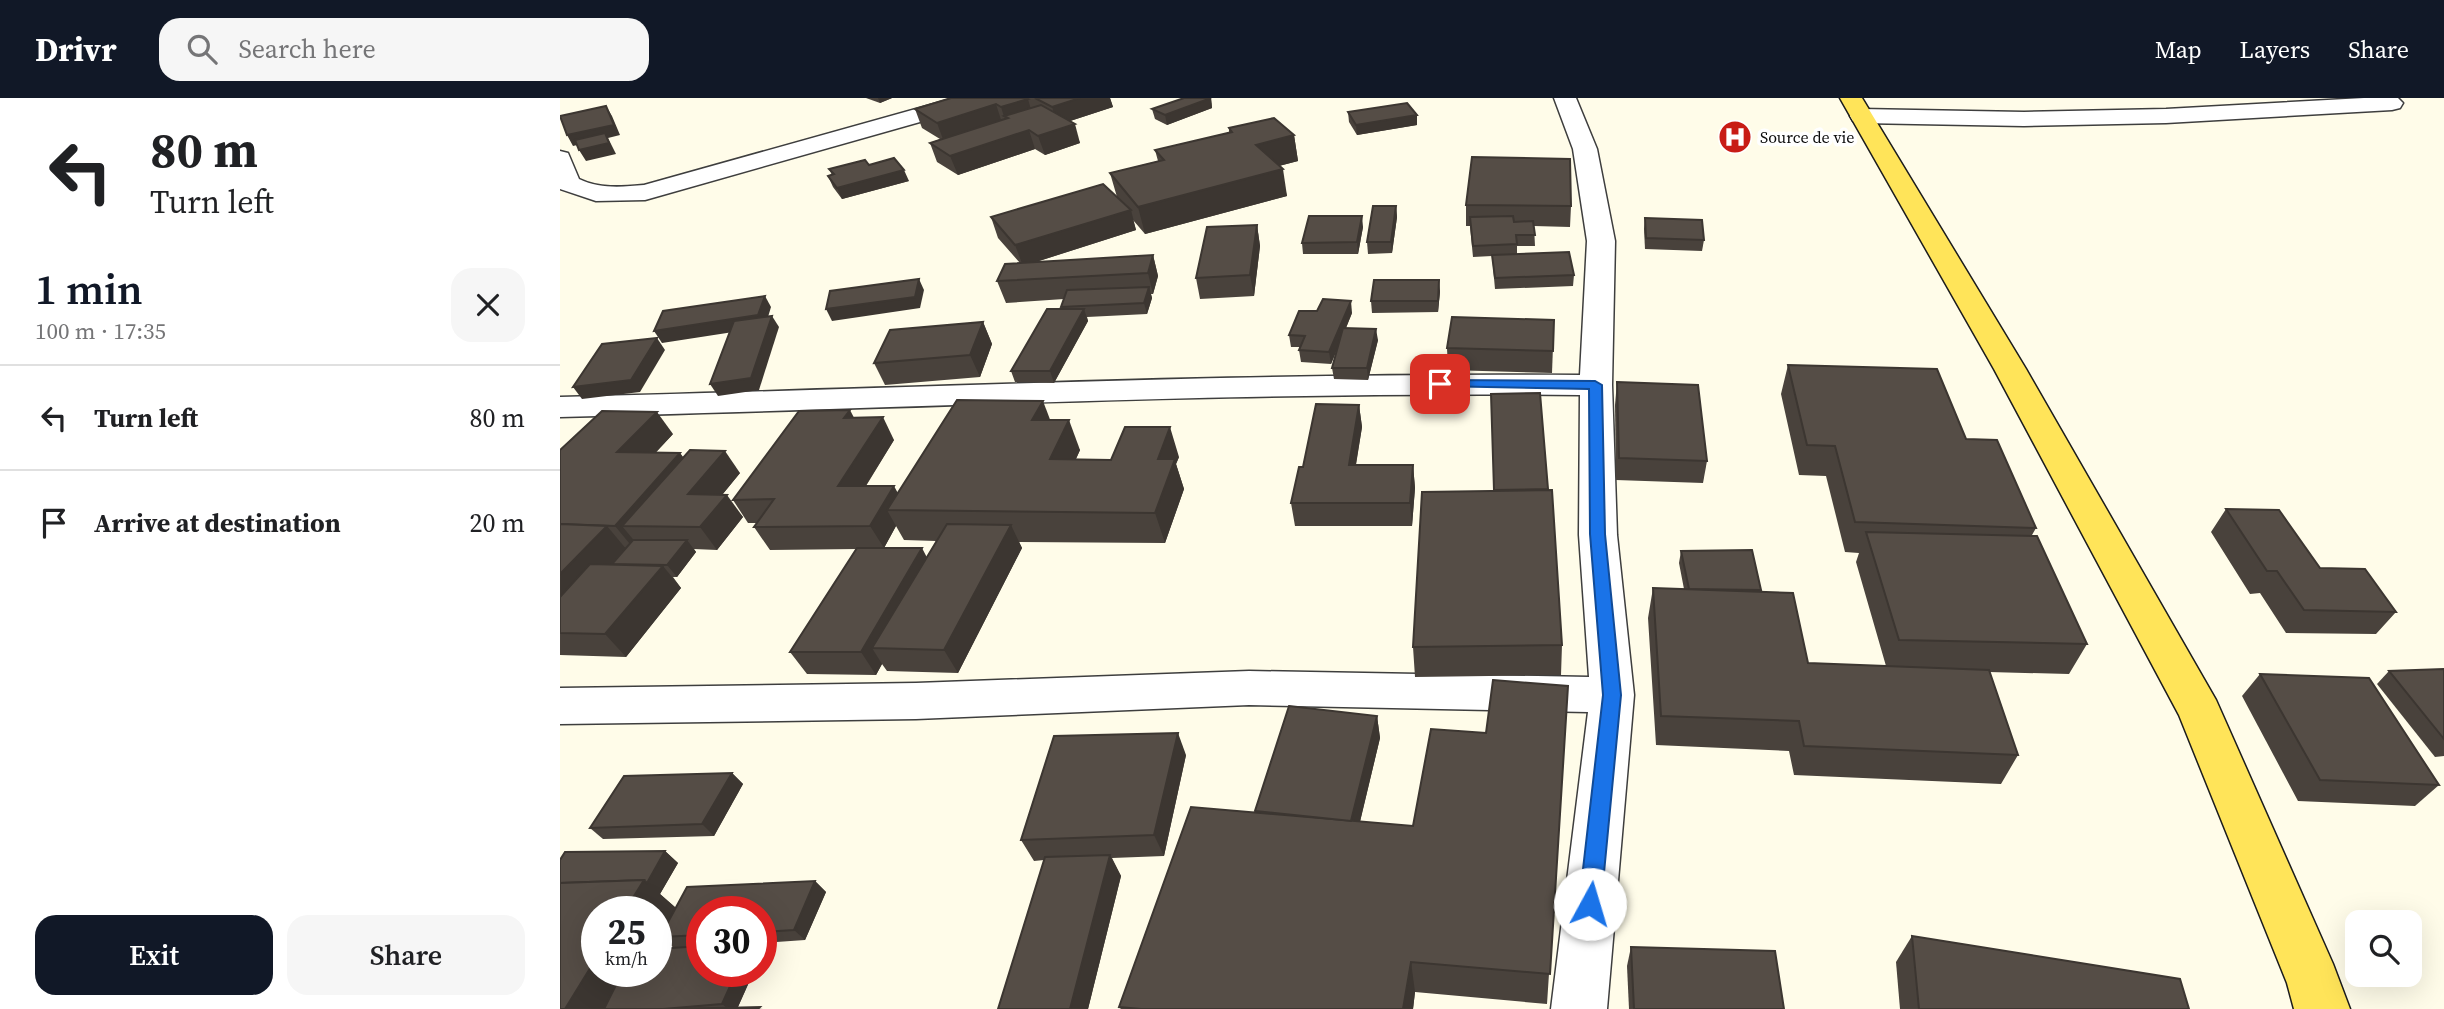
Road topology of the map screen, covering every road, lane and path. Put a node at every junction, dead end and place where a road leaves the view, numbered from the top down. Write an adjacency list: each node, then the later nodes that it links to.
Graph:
1 (979, 98): 5 (street)
2 (1565, 98): 6 (street)
3 (2392, 103): 4 (street)
4 (1856, 107): 11 (main road)
5 (560, 158)
6 (1595, 385): 7 (street); 8 (street)
7 (560, 407)
8 (1612, 695): 9 (street); 10 (street)
9 (560, 706)
10 (1579, 1009)
11 (2322, 1009)

